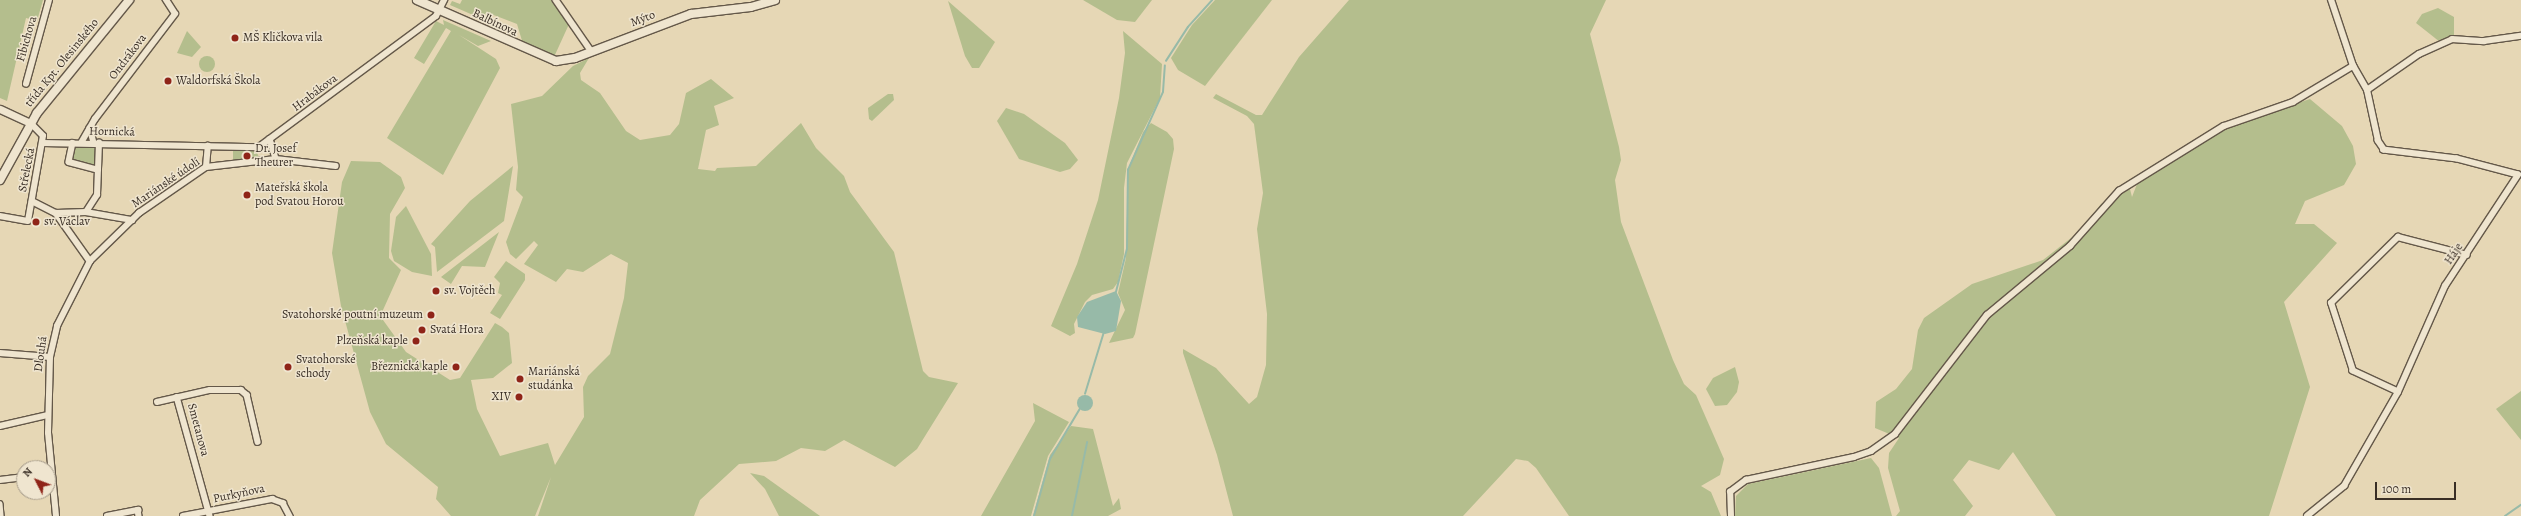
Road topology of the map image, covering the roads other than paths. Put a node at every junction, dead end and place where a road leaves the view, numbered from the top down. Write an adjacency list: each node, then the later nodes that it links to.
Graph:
1 (49, 0): 14 (street, Fibichova)
2 (129, 0): 17 (main road, třída Kpt. Olesinského)
3 (166, 0): 18 (street, Ondrákova)
4 (417, 0): 9 (main road, Balbínova)
5 (444, 0): 9 (street)
6 (556, 0): 11 (street)
7 (775, 0): 11 (main road, Mýto)
8 (2331, 0): 13 (street, Háje)
9 (439, 10): 12 (main road, Balbínova); 19 (street, Hrabákova)
10 (2521, 36): 15 (street)
11 (592, 52): 12 (main road, Mýto)
12 (565, 61)
13 (2353, 66): 15 (street, Háje); 57 (street)
14 (26, 84)
15 (2367, 90): 35 (street, Háje)
16 (0, 109): 17 (street)
17 (30, 123): 20 (street); 29 (main road, třída Kpt. Olesinského)
18 (90, 128): 22 (street, Ondrákova); 23 (street)
19 (270, 139): 24 (street, Hrabákova); 25 (street)
20 (43, 142): 21 (street, Hornická); 30 (street, Střelecká)
21 (73, 143): 22 (street, Hornická); 28 (street)
22 (81, 143): 23 (street, Hornická)
23 (97, 143): 24 (street, Hornická); 28 (street)
24 (208, 146): 26 (street)
25 (276, 159): 26 (street, Mariánské údolí); 27 (street, Mariánské údolí)
26 (206, 166): 34 (street, Mariánské údolí)
27 (336, 166)
28 (98, 170): 31 (street)
29 (0, 180)
30 (32, 201): 32 (street); 33 (street, Střelecká)
31 (86, 212): 32 (street, Mariánské údolí); 34 (street, Mariánské údolí)
32 (56, 213): 36 (street)
33 (0, 216)
34 (132, 220): 36 (street)
35 (2466, 255): 39 (street, Háje); 39 (street)
36 (90, 261): 38 (street, Dlouhá)
37 (0, 353): 38 (street)
38 (50, 356): 42 (street, Dlouhá)
39 (2398, 392): 58 (street, Háje)
40 (177, 397): 41 (street); 44 (street, Smetanova); 51 (street, Smetanova)
41 (157, 402)
42 (48, 415): 43 (street); 45 (street, Dlouhá)
43 (0, 426)
44 (258, 442)
45 (49, 460)
46 (16, 478): 47 (street)
47 (0, 480)
48 (53, 500): 53 (street, Dlouhá)
49 (0, 504): 52 (street)
50 (139, 513): 54 (street)
51 (209, 514): 55 (street, Purkyňova); 56 (street, Purkyňova)
52 (1, 516)
53 (56, 516)
54 (107, 516)
55 (183, 516)
56 (290, 516)
57 (1731, 516)
58 (2307, 516)

